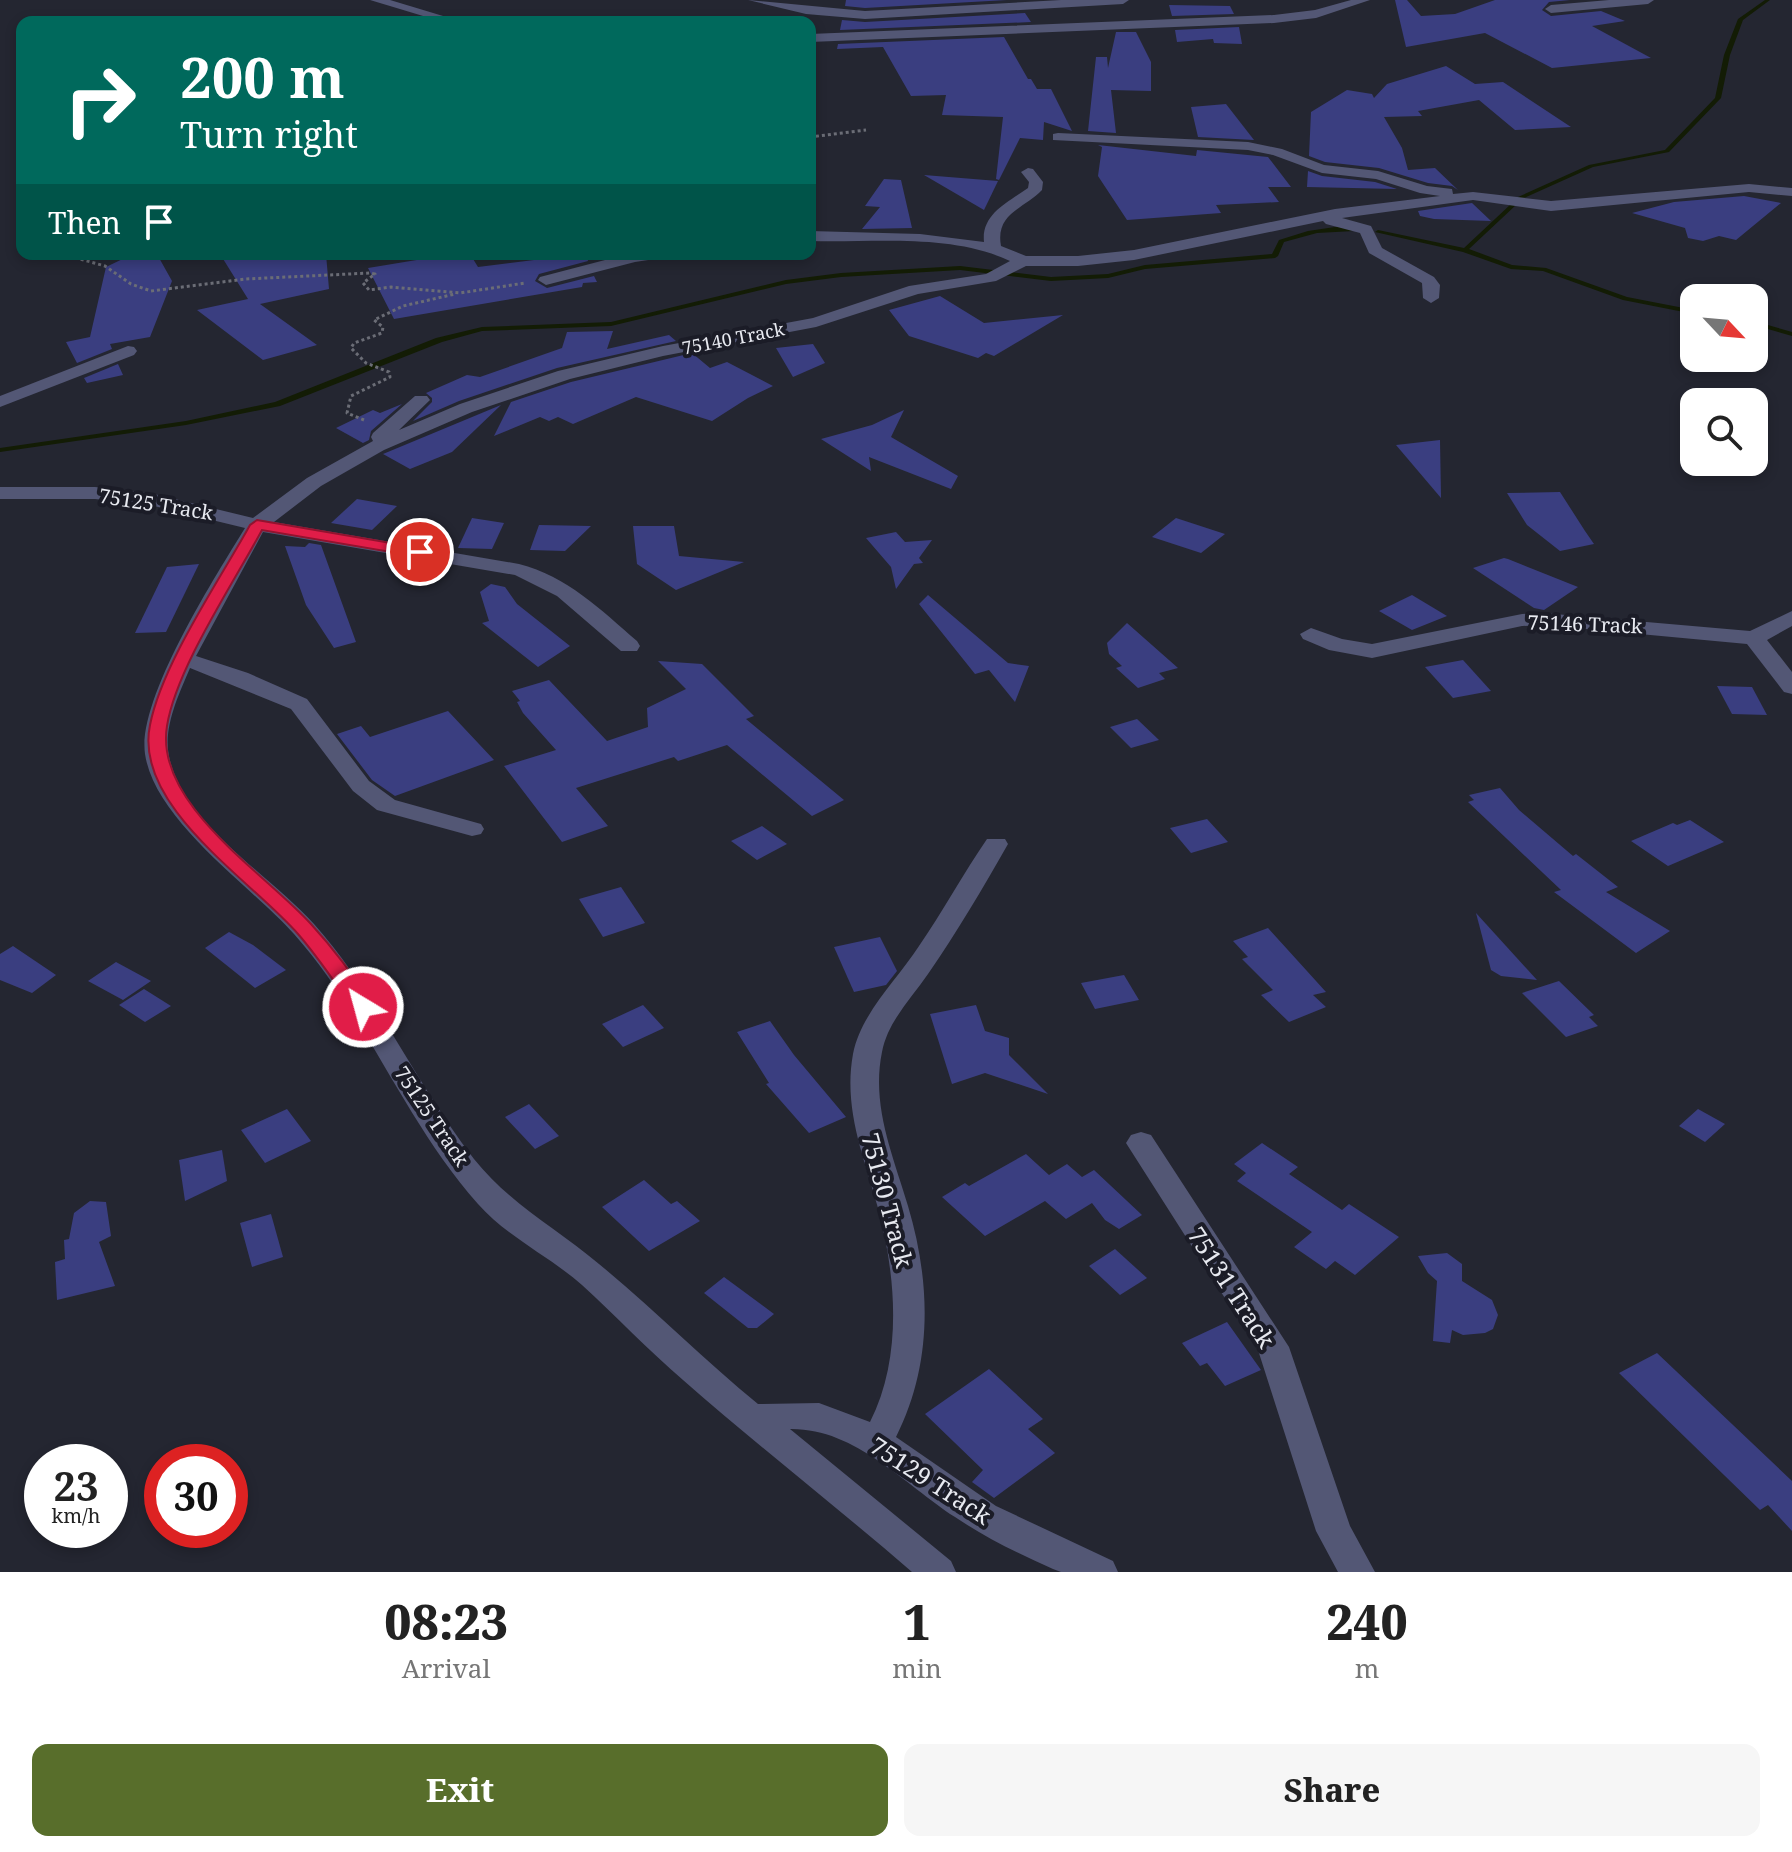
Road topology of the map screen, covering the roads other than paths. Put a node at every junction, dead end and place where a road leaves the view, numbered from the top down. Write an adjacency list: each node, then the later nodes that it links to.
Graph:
1 (376, 0): 7 (street)
2 (754, 0): 3 (street)
3 (1123, 0)
4 (1364, 0): 8 (street)
5 (1648, 0): 6 (street)
6 (1551, 9)
7 (435, 16)
8 (816, 38)
9 (1058, 137): 12 (street)
10 (1028, 172): 15 (street)
11 (1792, 192): 12 (street)
12 (1473, 196): 13 (street)
13 (1308, 219): 17 (street); 19 (street)
14 (816, 236): 15 (street)
15 (993, 247): 17 (street)
16 (623, 260): 18 (street)
17 (1023, 261): 23 (street, 75140 Track)
18 (546, 280)
19 (1431, 298)
20 (128, 351): 22 (street)
21 (421, 400): 23 (street)
22 (0, 402)
23 (350, 461): 25 (street, 75140 Track)
24 (0, 493): 25 (street, 75125 Track)
25 (257, 525): 29 (street); 30 (street, 75125 Track)
26 (1792, 617): 28 (street)
27 (1311, 634): 28 (street, 75146 Track)
28 (1754, 638): 31 (street)
29 (629, 646)
30 (184, 659): 32 (street); 35 (street, 75125 Track)
31 (1792, 687)
32 (472, 829)
33 (996, 844): 36 (street, 75130 Track)
34 (1141, 1143): 39 (street, 75131 Track)
35 (755, 1418): 36 (street, 75129 Track); 37 (street, 75125 Track)
36 (876, 1443): 38 (street, 75129 Track)
37 (938, 1572)
38 (1100, 1572)
39 (1357, 1572)

